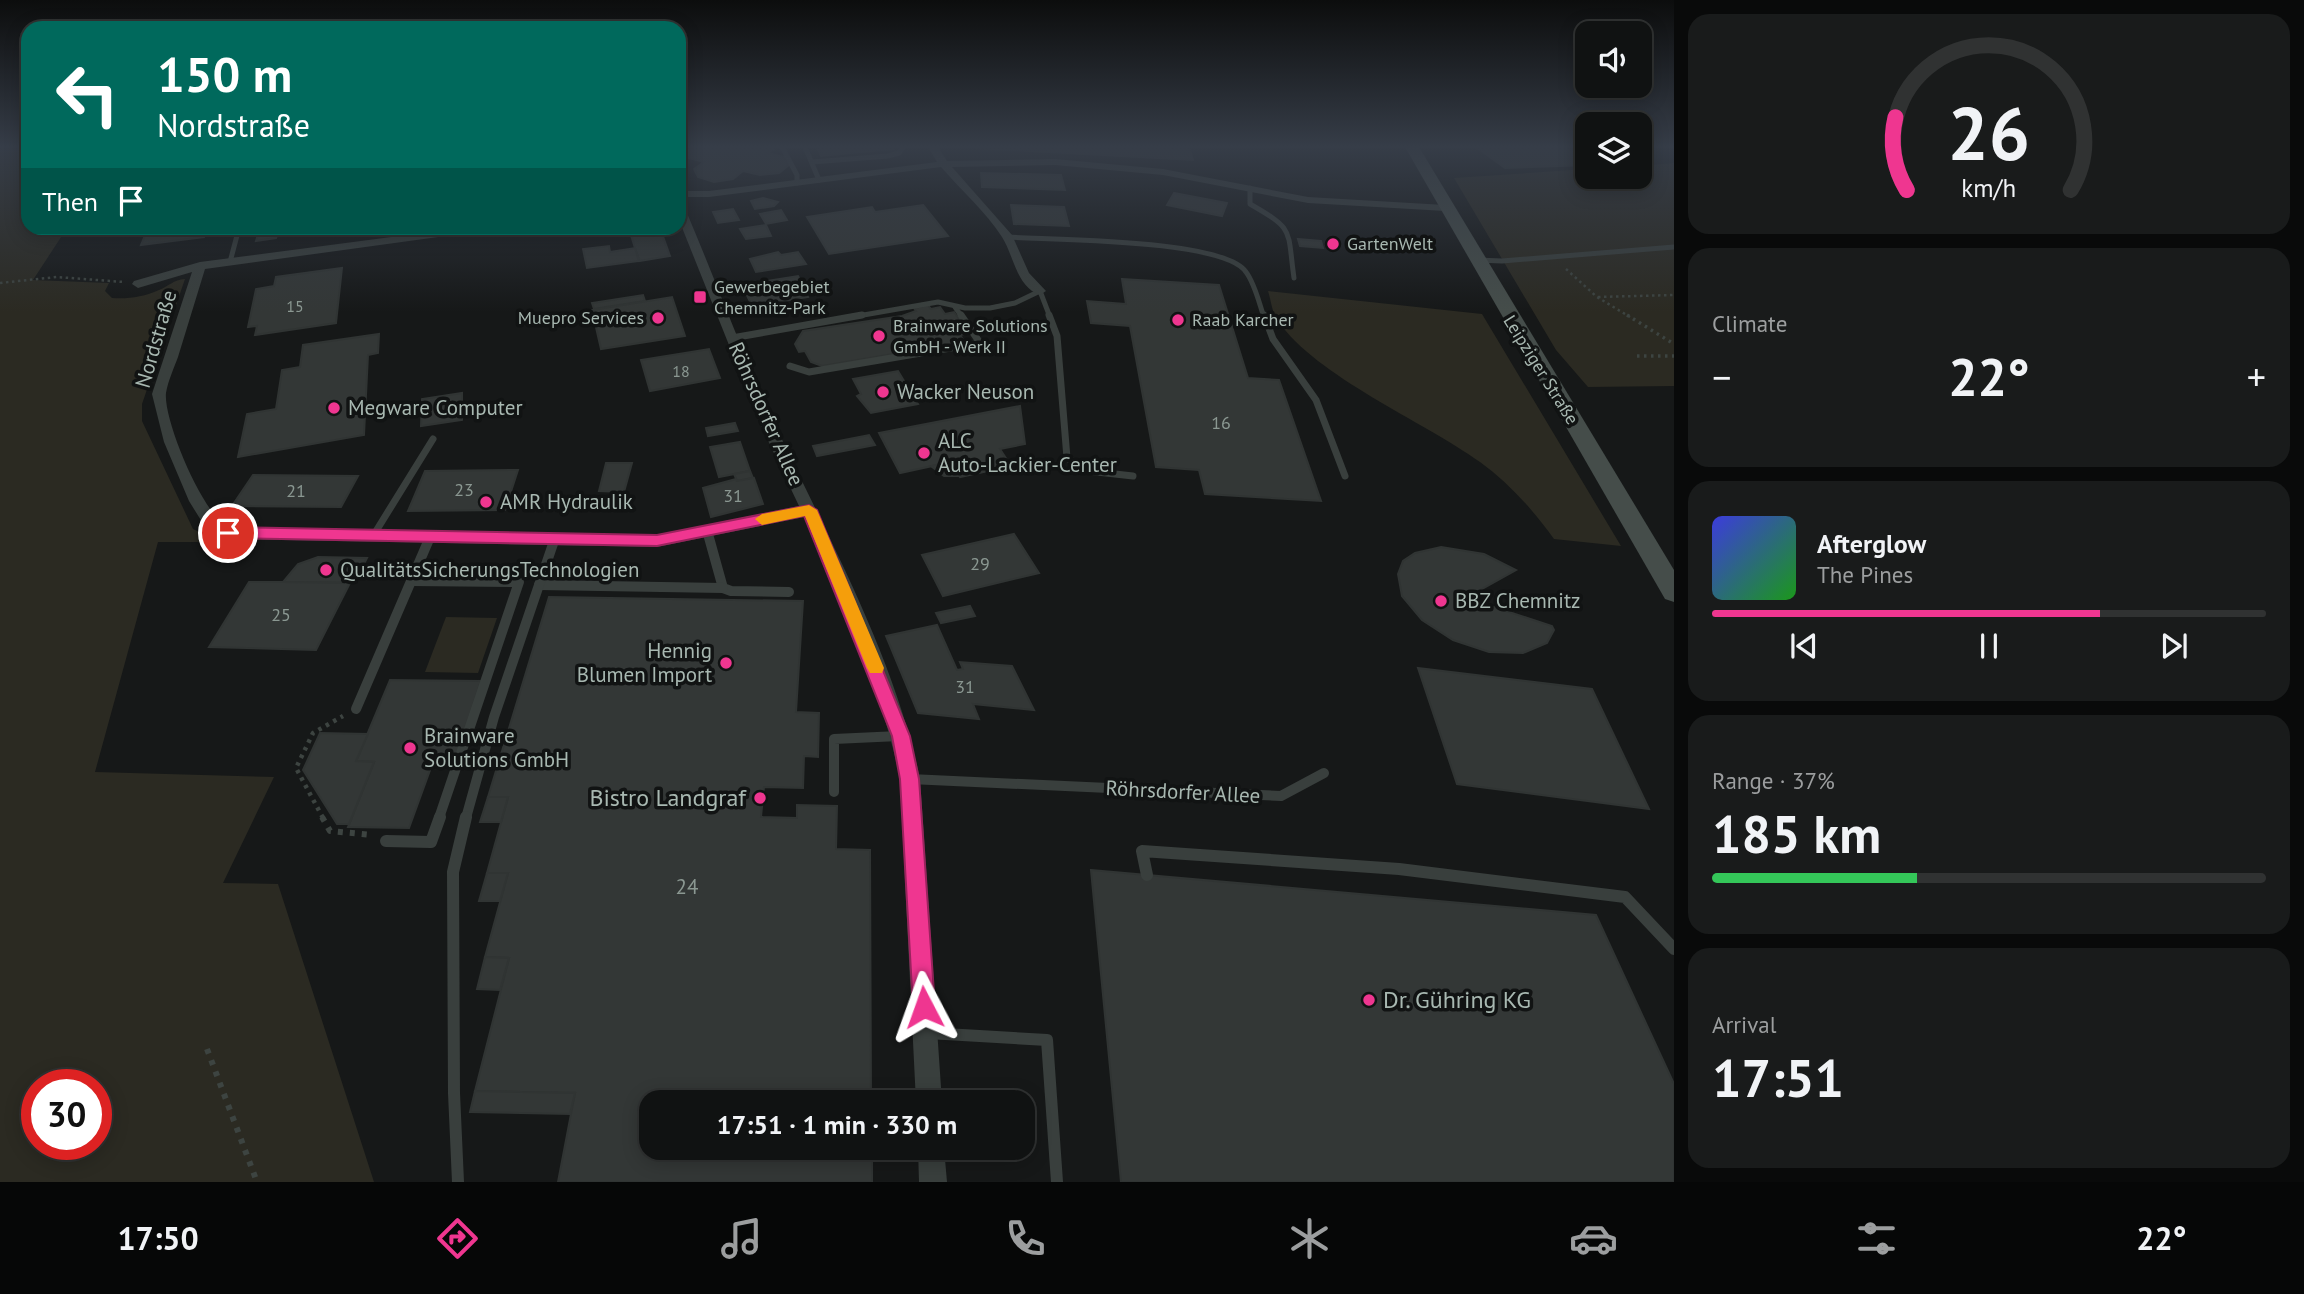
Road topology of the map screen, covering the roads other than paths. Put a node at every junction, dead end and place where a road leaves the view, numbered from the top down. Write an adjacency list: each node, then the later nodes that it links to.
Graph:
1 (977, 202): 9 (street)
2 (1250, 202): 14 (lane)
3 (1328, 202): 5 (street)
4 (1442, 202): 5 (main road, Leipziger Straße)
5 (1445, 208): 11 (main road, Leipziger Straße)
6 (686, 216): 18 (street, Röhrsdorfer Allee)
7 (237, 235): 12 (lane)
8 (430, 235): 12 (street, Nordstraße)
9 (1008, 237): 16 (street); 22 (lane)
10 (1674, 247): 11 (lane)
11 (1475, 260): 32 (main road, Leipziger Straße)
12 (230, 262): 13 (street, Nordstraße)
13 (200, 266): 15 (street, Nordstraße); 25 (street, Nordstraße)
14 (1294, 278)
15 (138, 284)
16 (1041, 291): 17 (lane); 21 (lane)
17 (956, 307): 18 (lane); 19 (lane)
18 (732, 338): 23 (street, Röhrsdorfer Allee)
19 (790, 366)
20 (433, 439): 25 (lane)
21 (1133, 476)
22 (1345, 476)
23 (809, 510): 24 (street, Nordstraße); 34 (street, Röhrsdorfer Allee)
24 (707, 531): 27 (street, Nordstraße); 30 (lane)
25 (373, 536): 26 (street, Nordstraße)
26 (430, 537): 27 (street, Nordstraße); 28 (lane)
27 (555, 538): 29 (lane)
28 (411, 582): 33 (lane); 38 (lane)
29 (539, 585): 30 (lane); 44 (lane)
30 (723, 588): 31 (lane)
31 (789, 592)
32 (1674, 592)
33 (356, 709)
34 (901, 736): 36 (street, Röhrsdorfer Allee); 37 (lane)
35 (1324, 774): 36 (lane, Röhrsdorfer Allee)
36 (910, 779): 41 (street, Röhrsdorfer Allee)
37 (834, 792)
38 (386, 841)
39 (1147, 875): 40 (lane)
40 (1674, 949)
41 (926, 1032): 42 (street, Röhrsdorfer Allee); 46 (lane)
42 (928, 1090)
43 (932, 1160): 45 (street)
44 (458, 1182)
45 (933, 1182)
46 (1057, 1182)

